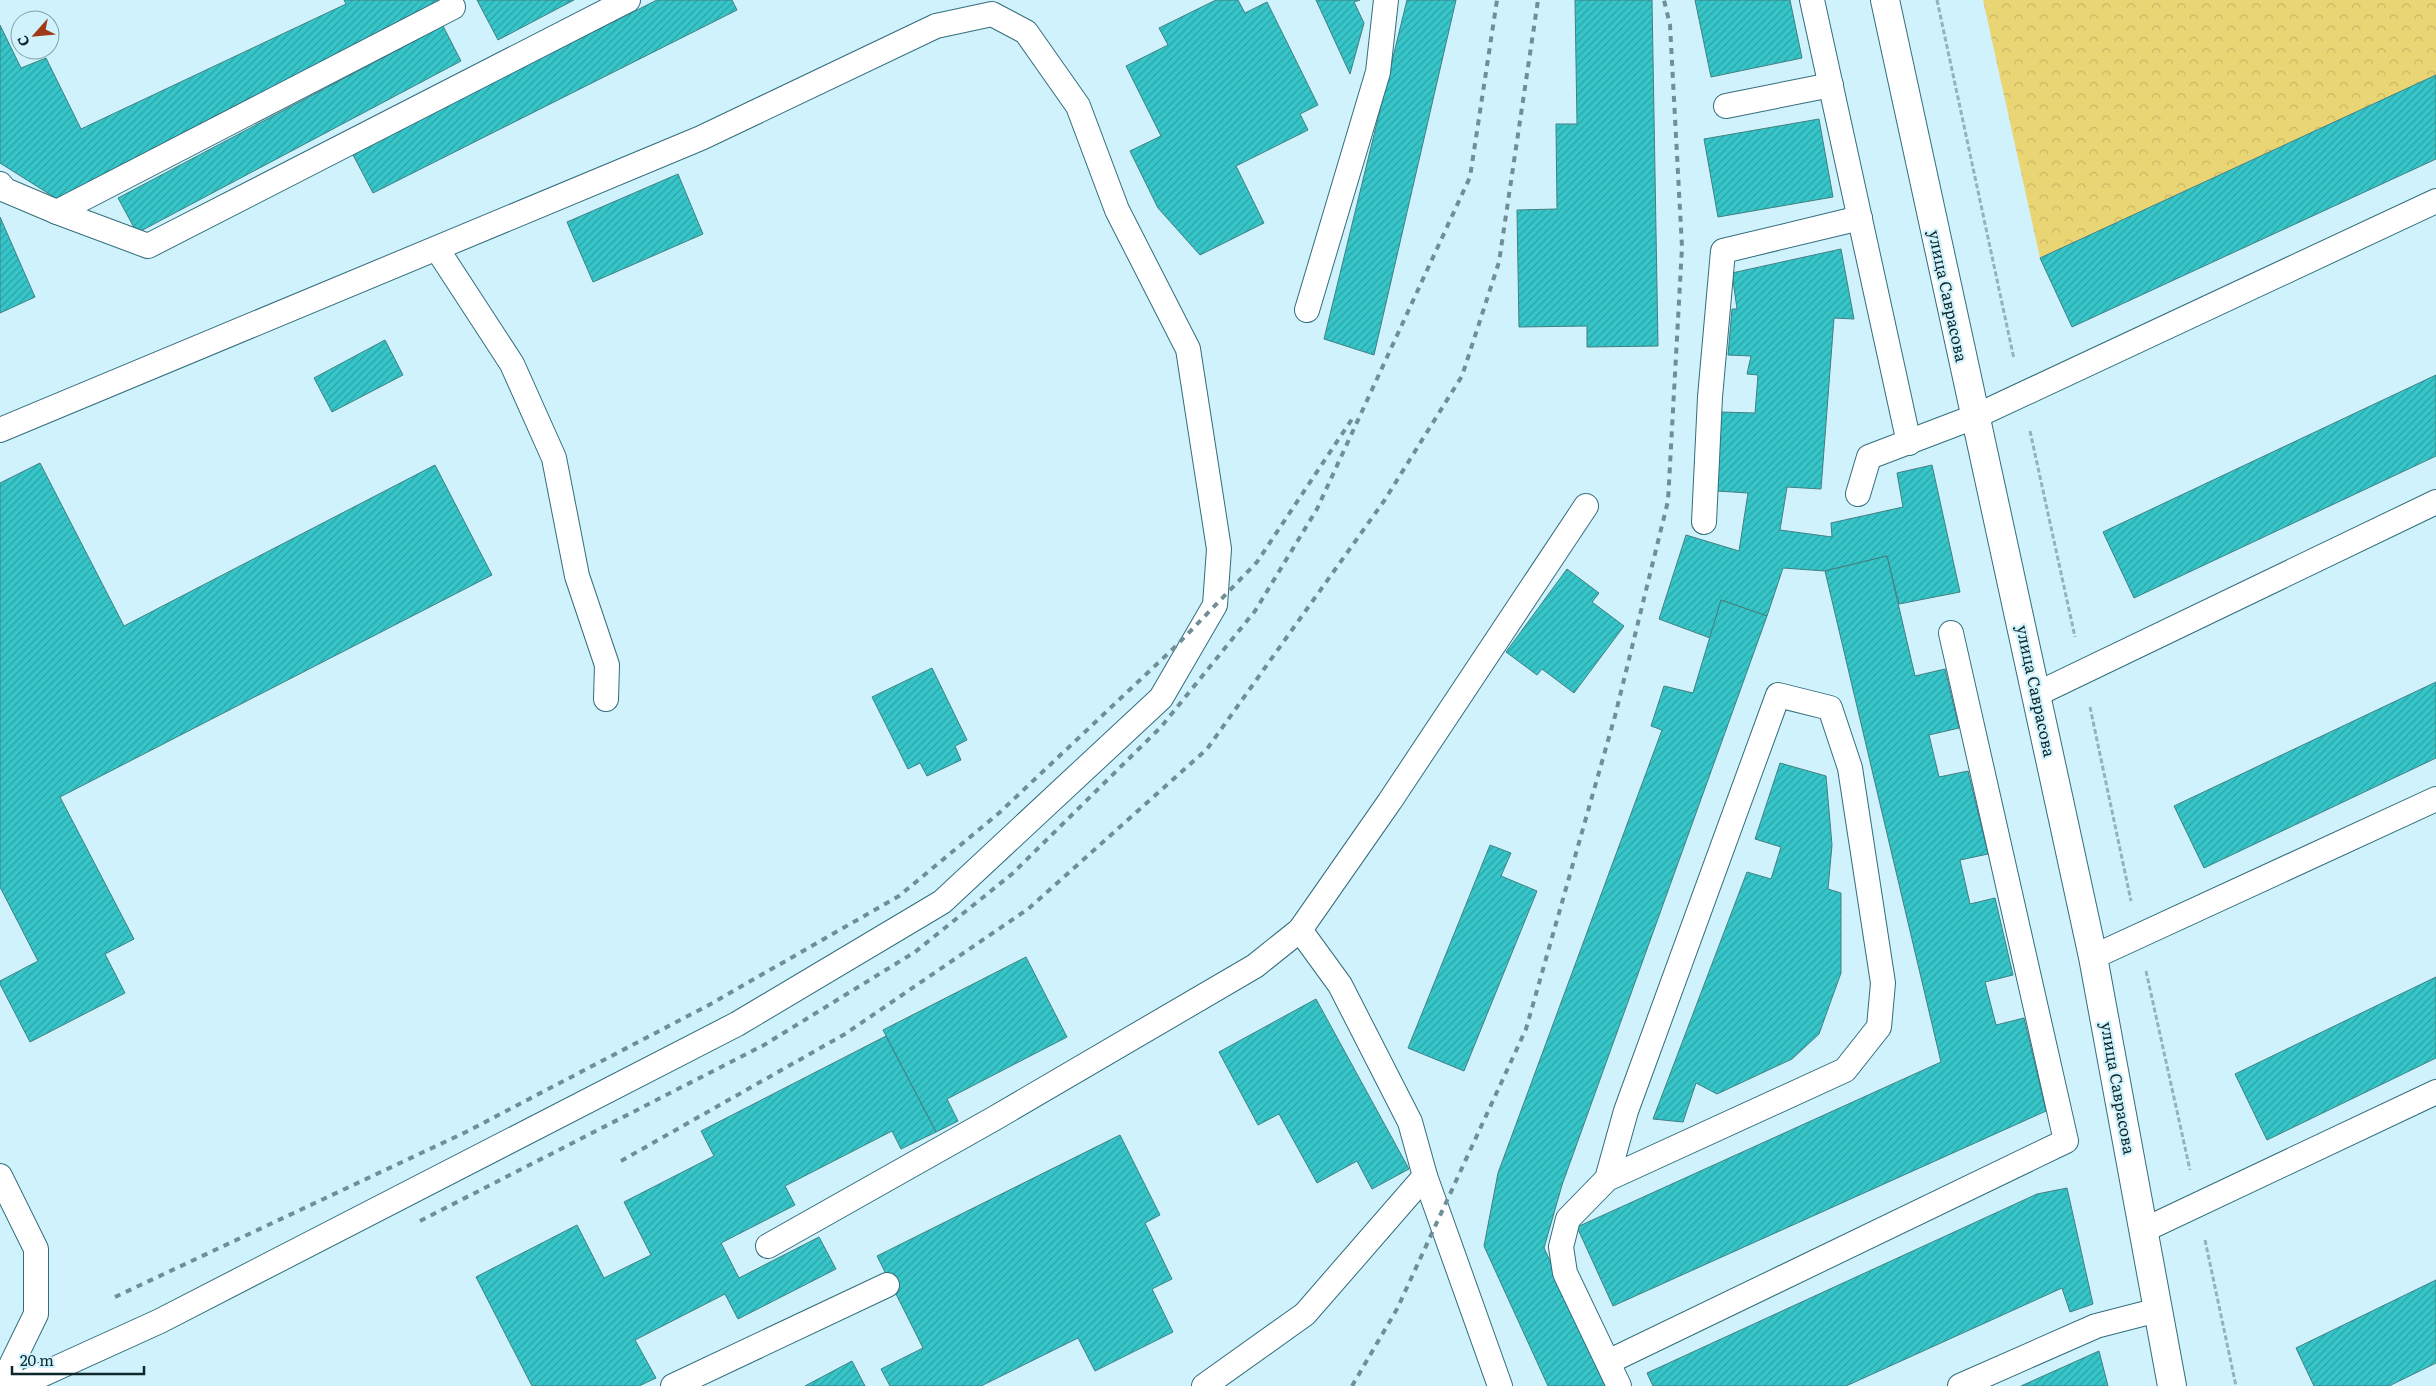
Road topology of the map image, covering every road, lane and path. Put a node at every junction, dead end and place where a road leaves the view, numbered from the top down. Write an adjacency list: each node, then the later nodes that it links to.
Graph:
1 (628, 0): 10 (lane)
2 (1386, 0): 13 (lane)
3 (1812, 0): 6 (lane)
4 (1885, 0): 14 (street, улица Саврасова)
5 (453, 7): 10 (lane)
6 (1831, 85): 7 (lane); 11 (lane)
7 (1726, 106)
8 (0, 184): 10 (lane)
9 (2436, 202): 14 (lane)
10 (57, 212)
11 (1860, 218): 16 (lane); 20 (lane)
12 (437, 249): 15 (lane); 23 (lane); 37 (lane)
13 (1307, 310)
14 (1974, 417): 16 (lane); 22 (street, улица Саврасова)
15 (0, 430)
16 (1909, 443): 17 (lane)
17 (1858, 494)
18 (2436, 502): 22 (lane)
19 (1586, 506): 25 (lane)
20 (1704, 522)
21 (1951, 633): 35 (lane)
22 (2037, 694): 26 (street, улица Саврасова)
23 (606, 698)
24 (2436, 799): 26 (lane)
25 (1300, 930): 29 (lane); 32 (lane)
26 (2093, 957): 31 (street, улица Саврасова)
27 (2436, 1092): 31 (lane)
28 (0, 1176): 36 (lane)
29 (1425, 1176): 39 (lane); 40 (lane)
30 (1607, 1179): 30 (lane); 35 (lane)
31 (2144, 1230): 34 (street, улица Саврасова)
32 (768, 1246)
33 (887, 1285): 38 (lane)
34 (2158, 1310): 42 (lane); 43 (street, улица Саврасова)
35 (1608, 1362): 41 (lane)
36 (1, 1386)
37 (17, 1386)
38 (673, 1386)
39 (1204, 1386)
40 (1500, 1386)
41 (1619, 1386)
42 (1960, 1386)
43 (2172, 1386)

